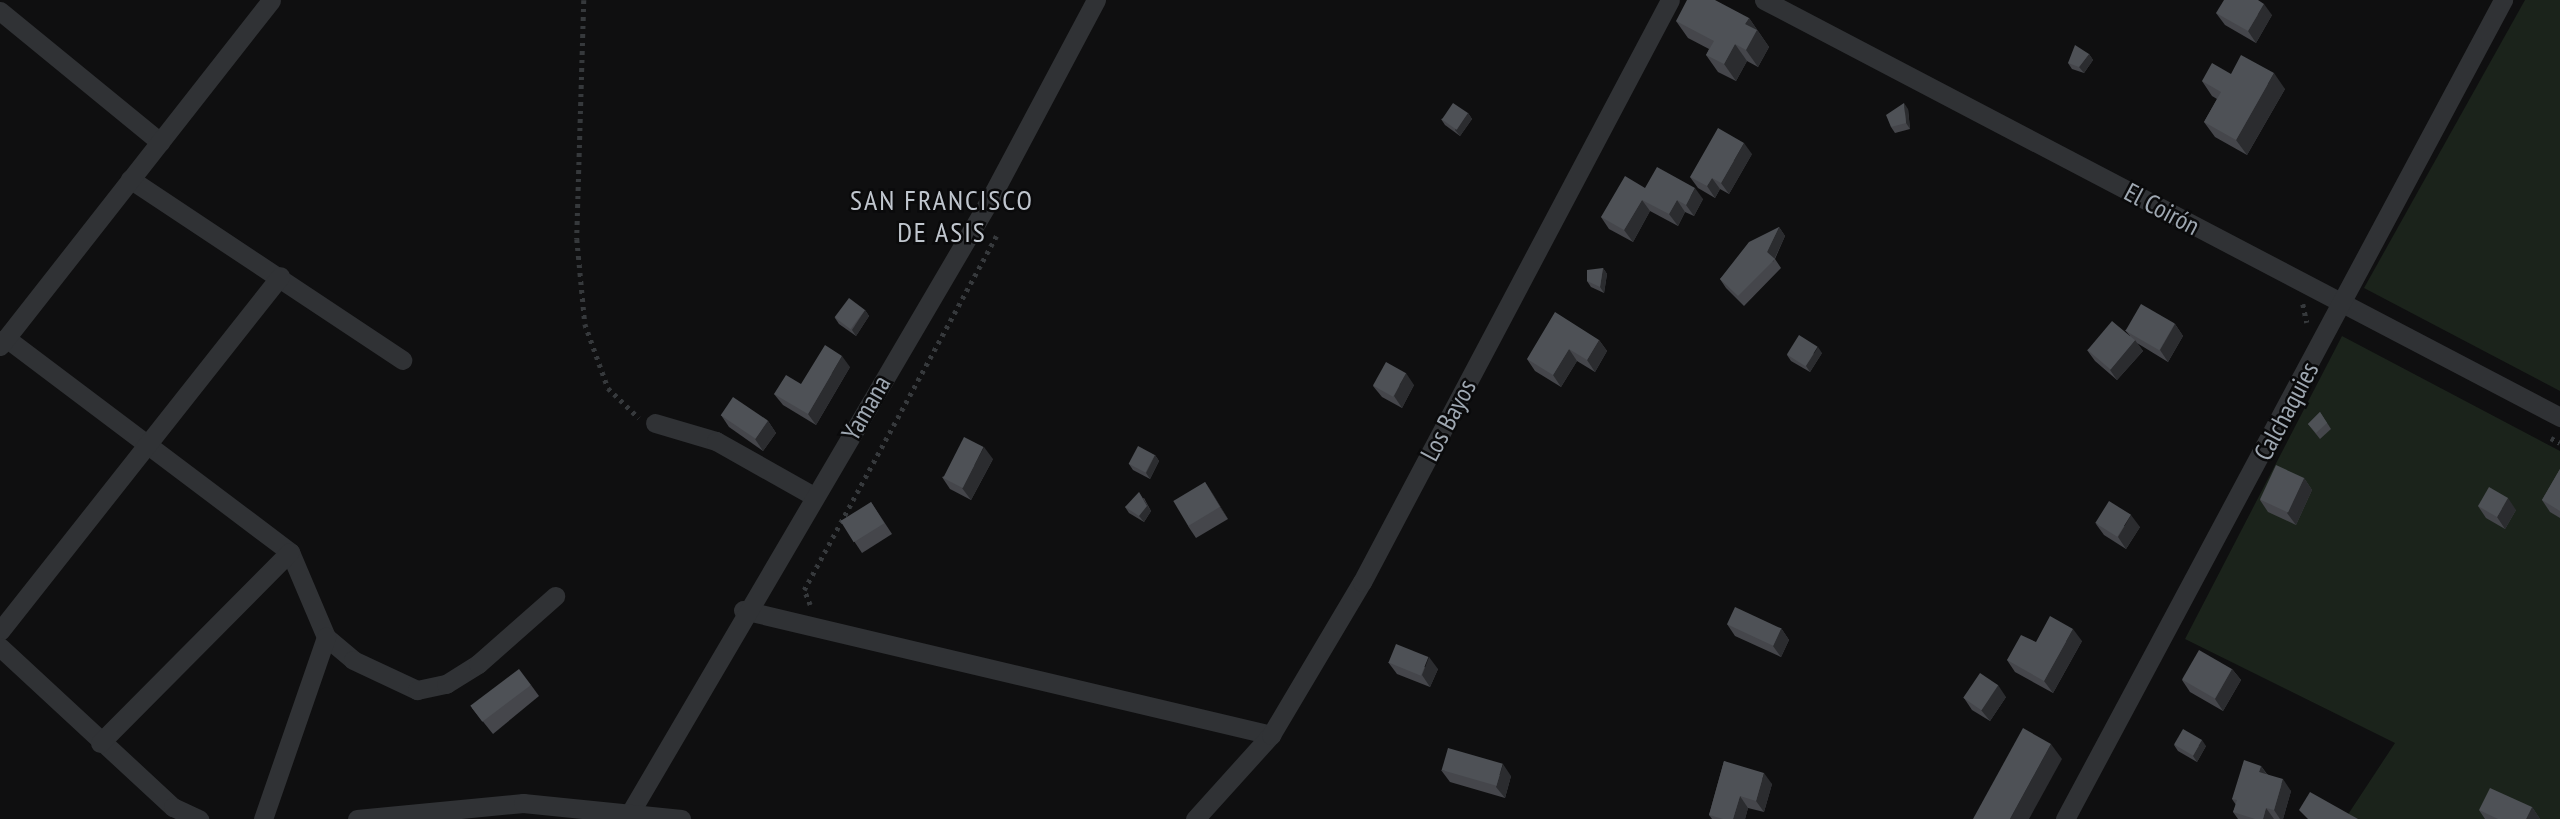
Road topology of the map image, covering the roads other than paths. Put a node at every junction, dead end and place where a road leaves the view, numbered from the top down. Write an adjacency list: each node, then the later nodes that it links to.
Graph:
1 (271, 0): 7 (street)
2 (1096, 0): 16 (street, Yamana)
3 (1670, 0): 23 (street, Los Bayos)
4 (1764, 0): 10 (street, El Coirón)
5 (2503, 0): 10 (street, Calchaquies)
6 (0, 11): 7 (street)
7 (160, 142): 8 (street)
8 (130, 179): 9 (street); 11 (street)
9 (281, 276): 12 (street); 15 (street)
10 (2343, 304): 13 (street, El Coirón); 31 (street, Calchaquies)
11 (3, 342): 15 (street)
12 (402, 360)
13 (2560, 417)
14 (655, 423): 16 (street)
15 (148, 449): 17 (street); 20 (street)
16 (812, 495): 19 (street, Yamana)
17 (290, 552): 21 (street); 24 (street)
18 (555, 596): 21 (street)
19 (743, 610): 23 (street); 25 (street, Yamana)
20 (0, 631)
21 (326, 637): 27 (street)
22 (0, 647): 24 (street)
23 (1271, 735): 30 (street, Los Bayos)
24 (100, 743): 26 (street)
25 (630, 813): 28 (street); 29 (street)
26 (199, 819)
27 (263, 819)
28 (357, 819)
29 (681, 819)
30 (1195, 819)
31 (2065, 819)

